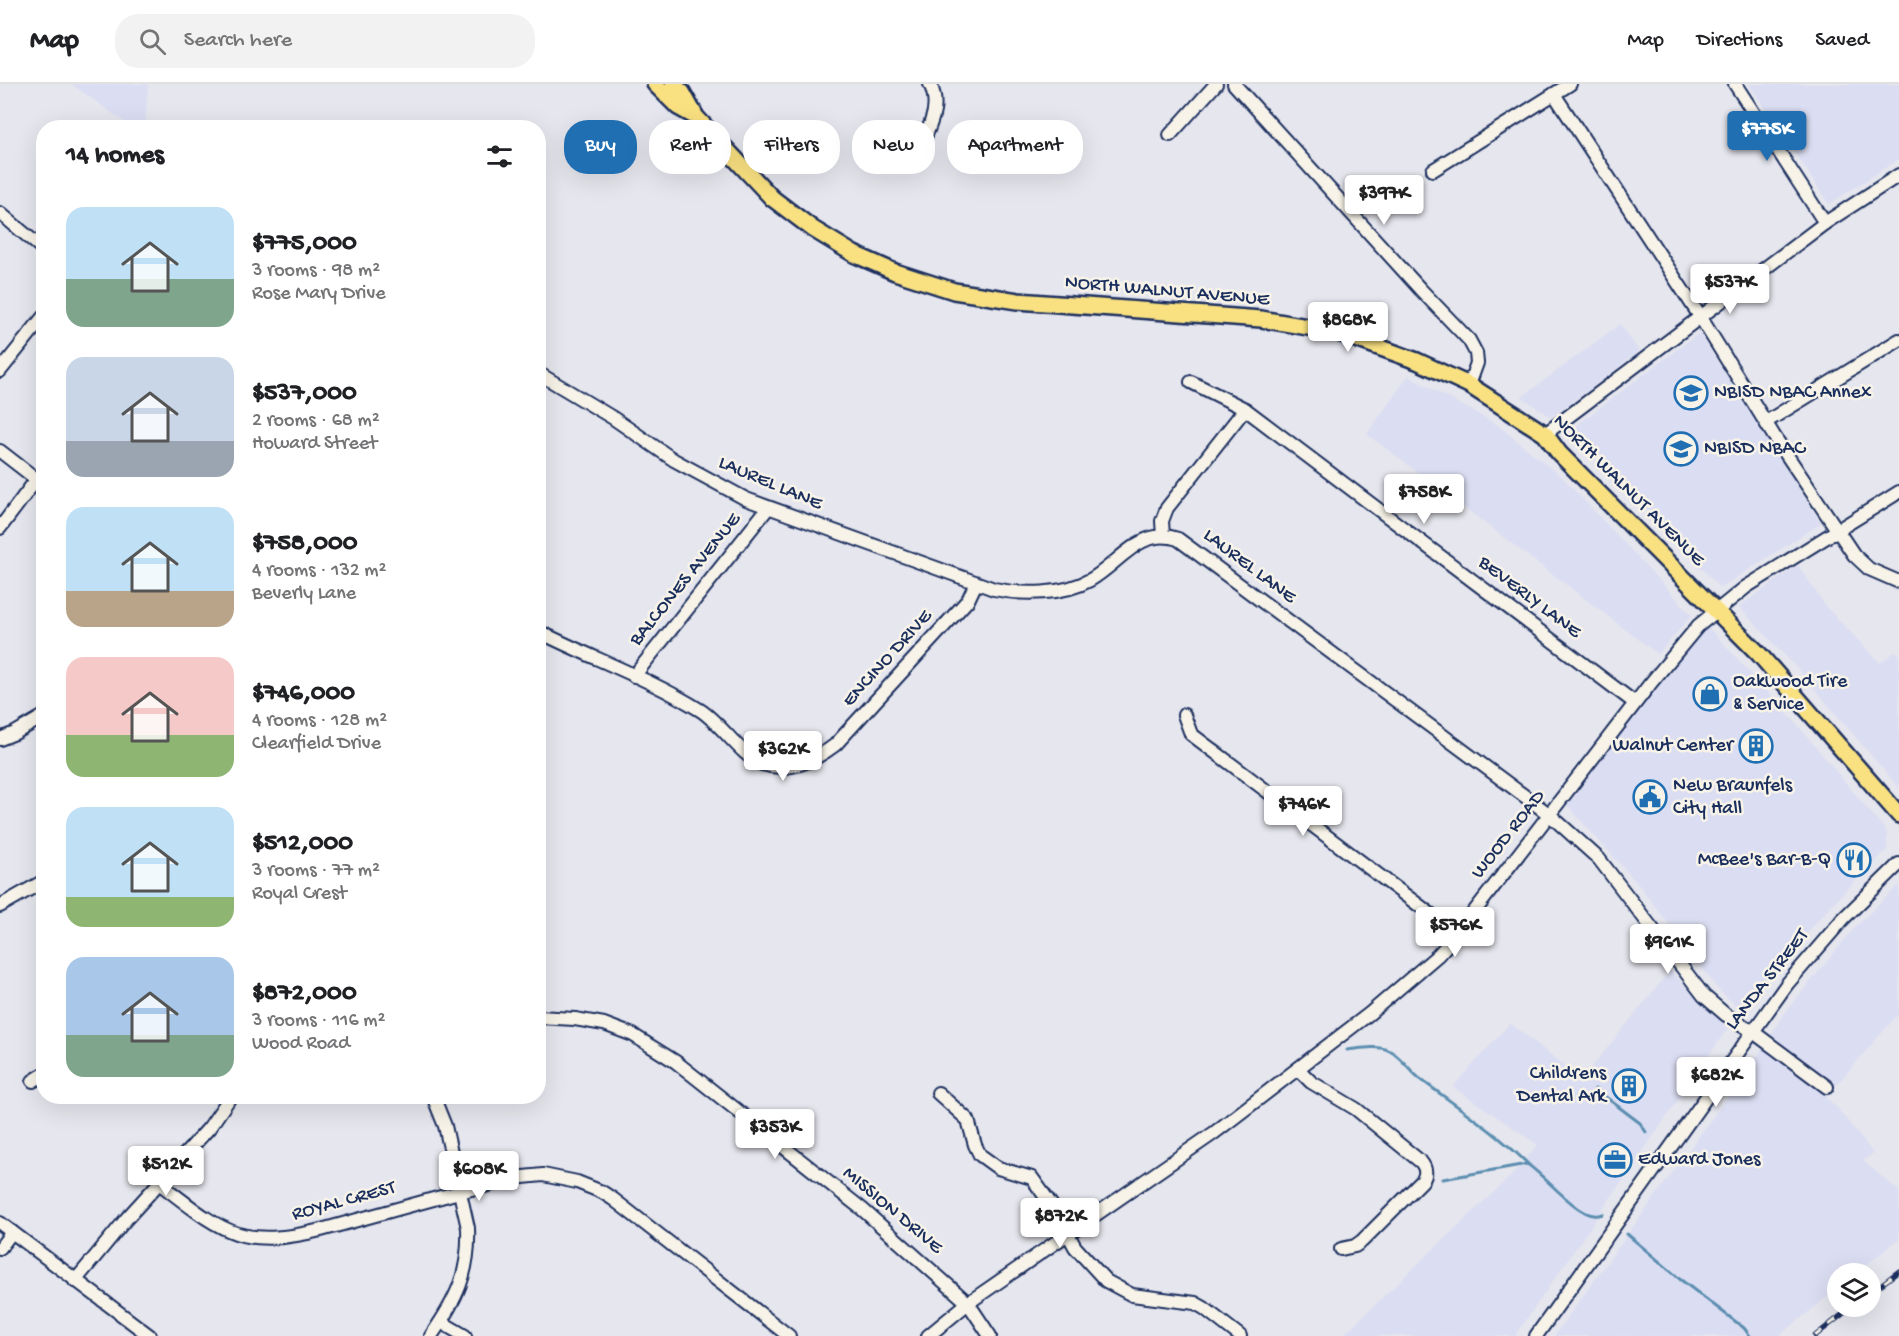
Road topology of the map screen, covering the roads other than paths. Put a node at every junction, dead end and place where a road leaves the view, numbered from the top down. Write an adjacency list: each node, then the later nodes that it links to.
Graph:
1 (655, 84): 9 (main road, NORTH WALNUT AVENUE)
2 (673, 84): 9 (main road, NORTH WALNUT AVENUE)
3 (930, 84): 10 (street)
4 (1216, 84): 11 (street)
5 (1234, 84): 23 (street)
6 (1570, 84): 8 (street)
7 (1735, 84): 15 (street)
8 (1554, 94): 12 (street); 17 (street)
9 (696, 117): 23 (main road, NORTH WALNUT AVENUE)
10 (933, 120)
11 (1170, 135)
12 (1432, 170)
13 (1899, 175): 15 (street)
14 (0, 213): 16 (street)
15 (1825, 223): 17 (street)
16 (36, 243)
17 (1701, 318): 25 (street); 26 (street)
18 (36, 326): 20 (street)
19 (1899, 340): 25 (street)
20 (0, 371)
21 (546, 378): 31 (street, LAUREL LANE)
22 (1191, 382): 24 (street, BEVERLY LANE)
23 (1469, 385): 26 (main road, NORTH WALNUT AVENUE)
24 (1245, 409): 34 (street); 40 (street, BEVERLY LANE)
25 (1766, 422): 33 (street)
26 (1545, 434): 37 (main road, NORTH WALNUT AVENUE)
27 (0, 451): 28 (street)
28 (36, 479)
29 (36, 487): 32 (street)
30 (1899, 492): 33 (street, WOOD ROAD)
31 (768, 508): 36 (street, LAUREL LANE); 39 (street, BALCONES AVENUE)
32 (0, 528)
33 (1837, 530): 35 (street); 37 (street, WOOD ROAD)
34 (1162, 536): 36 (street, LAUREL LANE); 44 (street, LAUREL LANE)
35 (1899, 582)
36 (976, 583): 39 (street, ENCINO DRIVE)
37 (1717, 610): 40 (street, WOOD ROAD); 45 (main road, NORTH WALNUT AVENUE)
38 (546, 635): 39 (street, ENCINO DRIVE)
39 (634, 676)
40 (1635, 703): 44 (street, WOOD ROAD)
41 (1184, 715): 49 (street)
42 (36, 721): 43 (street)
43 (0, 739)
44 (1550, 815): 49 (street, WOOD ROAD); 51 (street, LAUREL LANE)
45 (1899, 815)
46 (1899, 864): 51 (street, LANDA STREET)
47 (36, 886): 48 (street)
48 (0, 906)
49 (1457, 934): 52 (street, WOOD ROAD)
50 (546, 1017): 65 (street, MISSION DRIVE)
51 (1752, 1031): 53 (street, LAUREL LANE); 74 (street, LANDA STREET)
52 (1298, 1069): 61 (street, WOOD ROAD); 63 (street)
53 (1827, 1087)
54 (938, 1093): 61 (street)
55 (226, 1104): 57 (street)
56 (437, 1104): 58 (street)
57 (159, 1183): 58 (street, ROYAL CREST); 64 (street)
58 (459, 1192): 66 (street); 70 (street, ROYAL CREST)
59 (0, 1223): 60 (street)
60 (12, 1232): 62 (street); 64 (street)
61 (1070, 1234): 65 (street, WOOD ROAD); 73 (street)
62 (0, 1248)
63 (1341, 1250)
64 (75, 1281): 67 (street)
65 (968, 1303): 71 (street, WOOD ROAD); 72 (street, MISSION DRIVE)
66 (441, 1322): 68 (street); 69 (street)
67 (150, 1336)
68 (431, 1336)
69 (465, 1336)
70 (789, 1336)
71 (928, 1336)
72 (990, 1336)
73 (1240, 1336)
74 (1536, 1336)

